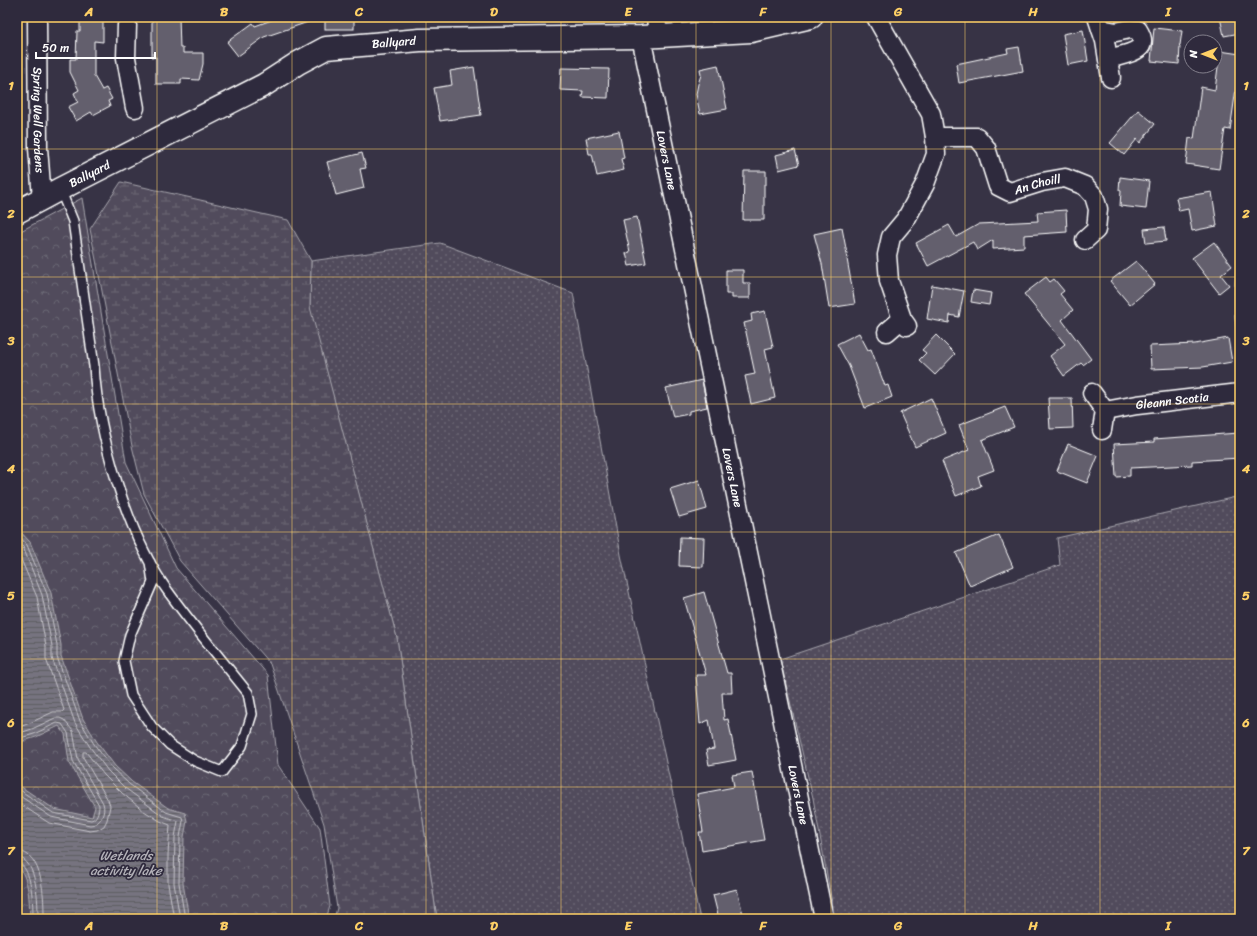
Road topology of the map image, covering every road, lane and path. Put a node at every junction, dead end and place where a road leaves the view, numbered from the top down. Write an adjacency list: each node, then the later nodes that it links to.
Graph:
1 (37, 17): 12 (street, Spring Well Gardens)
2 (811, 17): 4 (street, Ballyard)
3 (876, 17): 11 (street)
4 (780, 20): 7 (street, Ballyard)
5 (1099, 23): 8 (street); 8 (street)
6 (128, 25): 10 (street)
7 (652, 30): 12 (street, Ballyard); 21 (street, Lovers Lane)
8 (1108, 59): 9 (street)
9 (1111, 78)
10 (135, 108)
11 (935, 137): 14 (street, An Choill); 15 (street)
12 (51, 194): 13 (street, Ballyard); 20 (lane)
13 (17, 212)
14 (1085, 240)
15 (886, 332)
16 (1240, 393): 18 (street, Gleann Scotia)
17 (1092, 394): 18 (street)
18 (1105, 411): 19 (street)
19 (1102, 430)
20 (150, 562): 20 (lane)
21 (824, 919)

